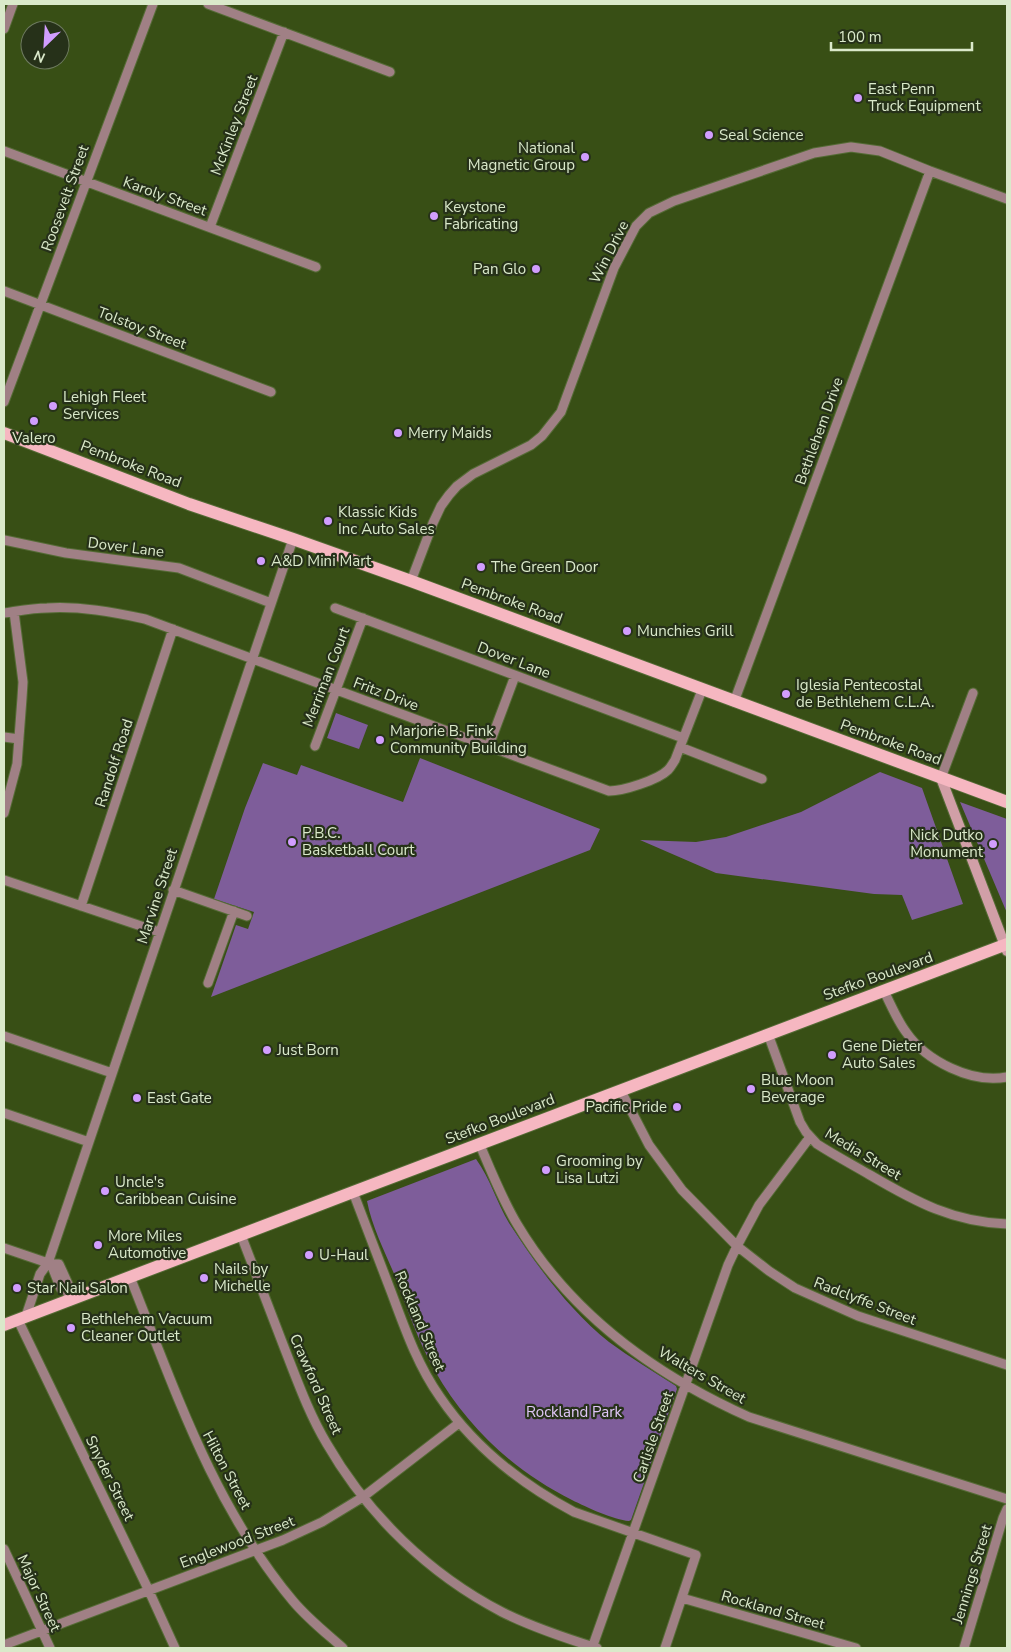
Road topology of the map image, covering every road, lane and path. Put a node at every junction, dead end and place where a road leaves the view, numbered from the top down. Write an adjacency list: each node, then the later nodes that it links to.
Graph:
1 (13, 4): 4 (street)
2 (153, 4): 9 (street, Roosevelt Street)
3 (208, 4): 5 (street)
4 (4, 29)
5 (284, 32): 6 (street); 11 (street, McKinley Street)
6 (390, 72)
7 (4, 151): 9 (street, Karoly Street)
8 (930, 171): 10 (street, Win Drive); 20 (street, Win Drive); 32 (street, Bethlehem Drive)
9 (86, 181): 11 (street, Karoly Street); 14 (street, Roosevelt Street)
10 (1007, 199)
11 (210, 227): 12 (street, Karoly Street)
12 (316, 267)
13 (4, 291): 14 (street, Tolstoy Street)
14 (41, 305): 15 (street, Tolstoy Street); 16 (street, Roosevelt Street)
15 (271, 392)
16 (4, 402)
17 (4, 433): 18 (main road, Pembroke Road)
18 (293, 539): 20 (main road, Pembroke Road); 21 (street, Marvine Street)
19 (4, 540): 21 (street, Dover Lane)
20 (411, 582): 30 (main road, Pembroke Road)
21 (271, 603): 27 (street, Marvine Street)
22 (335, 608): 25 (street, Dover Lane)
23 (14, 612): 24 (street, Fritz Drive); 26 (street, Fritz Drive); 34 (street)
24 (4, 613)
25 (362, 618): 28 (street, Dover Lane); 29 (street, Merriman Court)
26 (173, 629): 27 (street, Fritz Drive); 44 (street, Randolf Road)
27 (252, 658): 29 (street, Fritz Drive); 43 (street, Marvine Street)
28 (516, 676): 35 (street, Dover Lane); 37 (street)
29 (336, 690): 36 (street, Merriman Court); 37 (street, Fritz Drive)
30 (702, 690): 32 (main road, Pembroke Road); 35 (street, Fritz Drive)
31 (974, 693): 38 (street)
32 (734, 702): 38 (main road, Pembroke Road)
33 (4, 738): 34 (street)
34 (19, 739): 41 (street)
35 (681, 743): 37 (street, Fritz Drive); 39 (street, Dover Lane)
36 (314, 746)
37 (488, 748)
38 (941, 778): 40 (main road, Pembroke Road); 48 (street)
39 (762, 779)
40 (1007, 802)
41 (4, 813)
42 (4, 880): 44 (street)
43 (173, 890): 45 (street); 47 (street, Marvine Street)
44 (81, 906): 47 (street)
45 (234, 912): 46 (street); 49 (street)
46 (247, 916)
47 (159, 932): 53 (street, Marvine Street)
48 (1007, 947): 50 (main road, Stefko Boulevard)
49 (208, 984)
50 (884, 991): 51 (main road, Stefko Boulevard); 54 (street)
51 (768, 1034): 55 (main road, Stefko Boulevard); 57 (street, Media Street)
52 (4, 1036): 53 (street)
53 (112, 1073): 58 (street, Marvine Street)
54 (1007, 1077)
55 (621, 1091): 59 (main road, Stefko Boulevard); 63 (street, Radclyffe Street)
56 (4, 1113): 58 (street)
57 (810, 1137): 61 (street, Media Street); 63 (street, Carlisle Street)
58 (89, 1142): 65 (street, Marvine Street)
59 (480, 1144): 60 (main road, Stefko Boulevard); 71 (street, Walters Street)
60 (352, 1192): 62 (main road, Stefko Boulevard); 72 (street, Rockland Street)
61 (1007, 1224)
62 (241, 1235): 66 (main road, Stefko Boulevard); 73 (street, Crawford Street)
63 (736, 1246): 70 (street, Radclyffe Street); 71 (street, Carlisle Street)
64 (4, 1248): 65 (street)
65 (50, 1263): 67 (street); 68 (street, Marvine Street)
66 (130, 1277): 67 (main road, Stefko Boulevard); 78 (street, Hilton Street)
67 (68, 1296): 68 (main road, Stefko Boulevard)
68 (22, 1318): 69 (main road, Stefko Boulevard); 79 (street, Snyder Street)
69 (4, 1325)
70 (1007, 1365)
71 (686, 1383): 74 (street, Walters Street); 76 (street, Carlisle Street)
72 (459, 1423): 73 (street, Englewood Street); 76 (street, Rockland Street)
73 (363, 1497): 78 (street, Englewood Street); 86 (street, Crawford Street)
74 (1007, 1499)
75 (1007, 1509): 89 (street, Jennings Street)
76 (633, 1534): 80 (street, Rockland Street); 86 (street, Carlisle Street)
77 (4, 1549): 81 (street, Major Street)
78 (255, 1550): 79 (street, Englewood Street); 85 (street, Hilton Street)
79 (150, 1590): 81 (street, Englewood Street); 84 (street, Snyder Street)
80 (682, 1598): 87 (street); 88 (street, Rockland Street)
81 (42, 1630): 82 (street, Englewood Street); 83 (street, Major Street)
82 (4, 1645)
83 (50, 1648)
84 (176, 1648)
85 (343, 1648)
86 (594, 1648)
87 (665, 1648)
88 (856, 1648)
89 (964, 1648)

